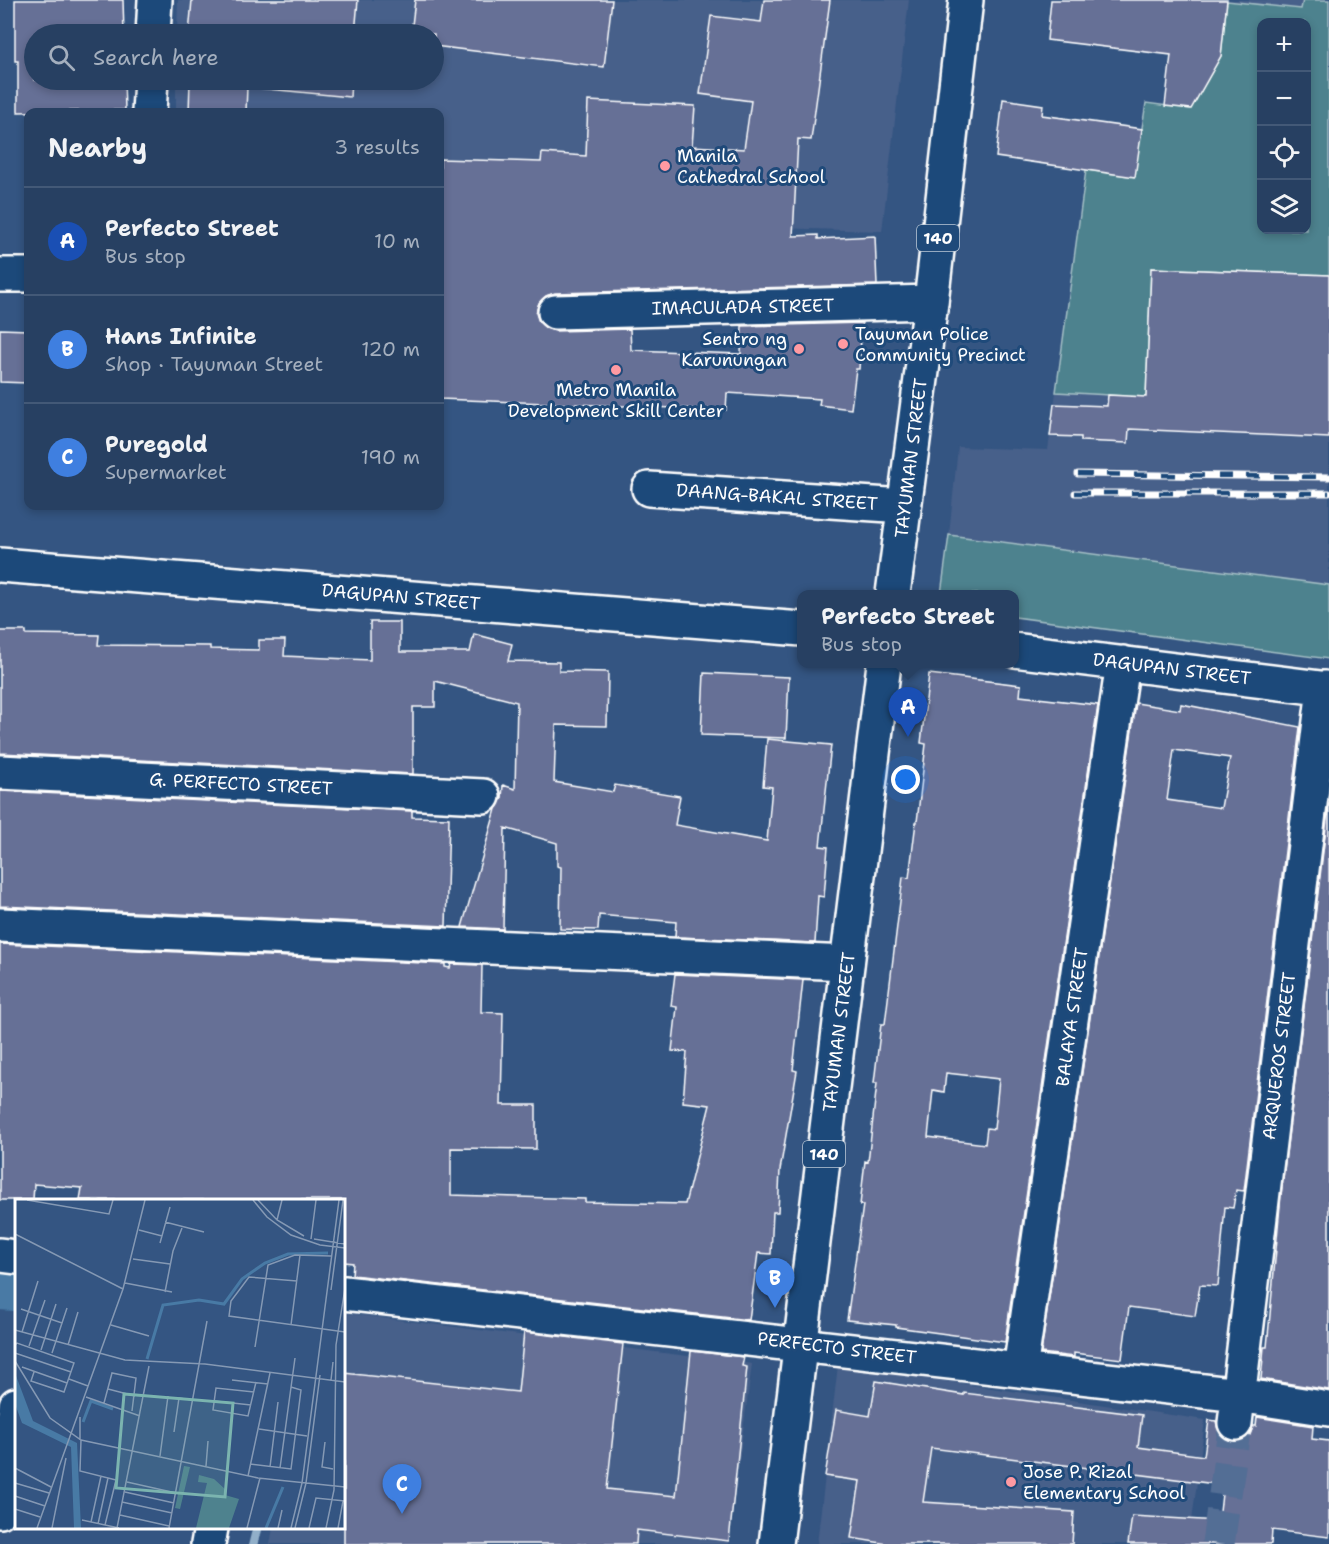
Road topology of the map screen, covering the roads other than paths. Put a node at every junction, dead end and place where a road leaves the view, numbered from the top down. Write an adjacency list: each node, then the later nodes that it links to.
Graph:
1 (155, 0): 3 (street)
2 (966, 0): 8 (street, TAYUMAN STREET / 140)
3 (154, 24)
4 (150, 90): 5 (street)
5 (149, 108)
6 (24, 274): 7 (street)
7 (0, 275)
8 (931, 302): 9 (street, IMACULADA STREET); 11 (street, TAYUMAN STREET / 140)
9 (555, 312)
10 (649, 489): 11 (street, DAANG-BAKAL STREET)
11 (904, 506): 13 (street, TAYUMAN STREET / 140)
12 (0, 565): 14 (street, DAGUPAN STREET)
13 (894, 590)
14 (797, 629)
15 (1019, 651): 16 (street, DAGUPAN STREET)
16 (1123, 663): 18 (street, DAGUPAN STREET); 27 (street, BALAYA STREET)
17 (883, 668): 22 (street, TAYUMAN STREET / 140)
18 (1326, 689): 29 (street, ARQUEROS STREET)
19 (0, 771): 20 (street, G. PERFECTO STREET)
20 (483, 796)
21 (0, 925): 22 (street)
22 (847, 963): 26 (street, TAYUMAN STREET / 140)
23 (0, 1255): 24 (street)
24 (15, 1257)
25 (345, 1293): 26 (street, PERFECTO STREET)
26 (800, 1344): 27 (street, PERFECTO STREET); 34 (street, TAYUMAN STREET / 140)
27 (1020, 1370): 29 (street, PERFECTO STREET)
28 (1329, 1408): 29 (street, PERFECTO STREET)
29 (1237, 1409)
30 (15, 1412): 31 (street)
31 (0, 1511)
32 (211, 1529): 33 (street)
33 (208, 1544)
34 (776, 1544)

